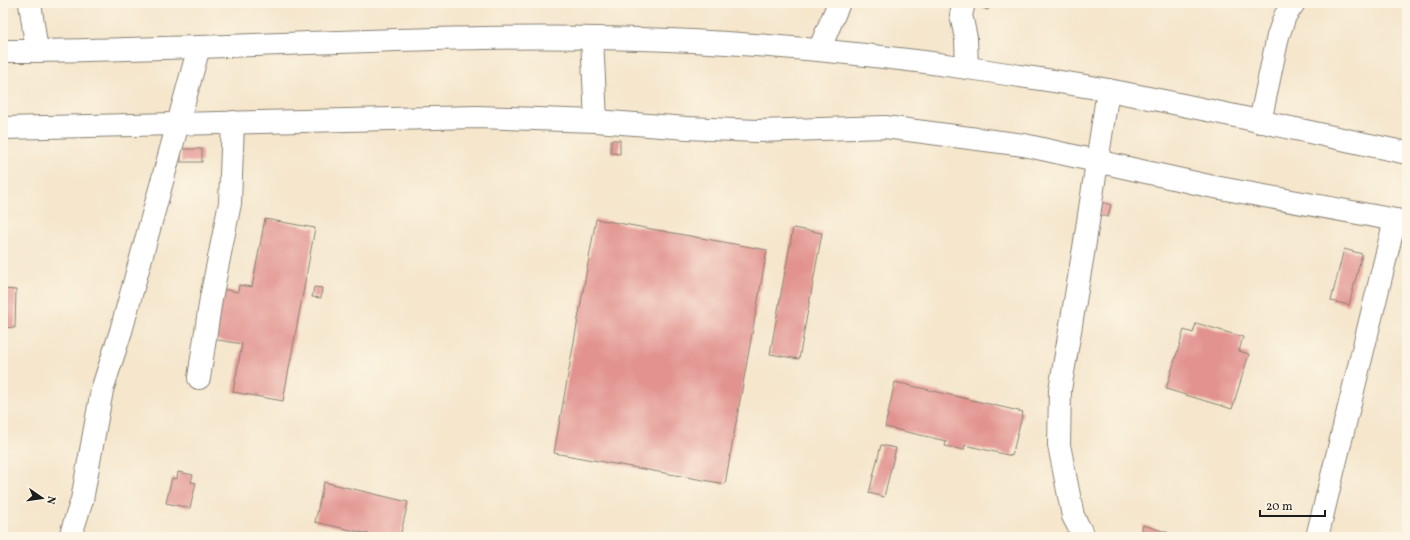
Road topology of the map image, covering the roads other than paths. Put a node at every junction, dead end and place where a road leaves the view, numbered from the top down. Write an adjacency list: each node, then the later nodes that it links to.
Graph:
1 (30, 3): 9 (main road)
2 (839, 3): 7 (main road)
3 (964, 3): 10 (main road)
4 (1294, 3): 14 (main road)
5 (592, 38): 6 (main road); 7 (main road); 12 (main road)
6 (199, 47): 9 (main road); 15 (main road)
7 (819, 50): 10 (main road)
8 (3, 51): 9 (main road)
9 (37, 51)
10 (967, 68): 11 (main road)
11 (1108, 90): 14 (main road); 18 (main road)
12 (596, 121): 13 (main road); 18 (main road)
13 (233, 122): 15 (main road); 20 (main road)
14 (1260, 122): 17 (main road)
15 (178, 124): 16 (main road); 21 (main road)
16 (3, 128)
17 (1407, 153)
18 (1097, 161): 19 (main road); 22 (main road)
19 (1401, 221): 23 (main road)
20 (199, 378)
21 (70, 537)
22 (1084, 537)
23 (1317, 537)

